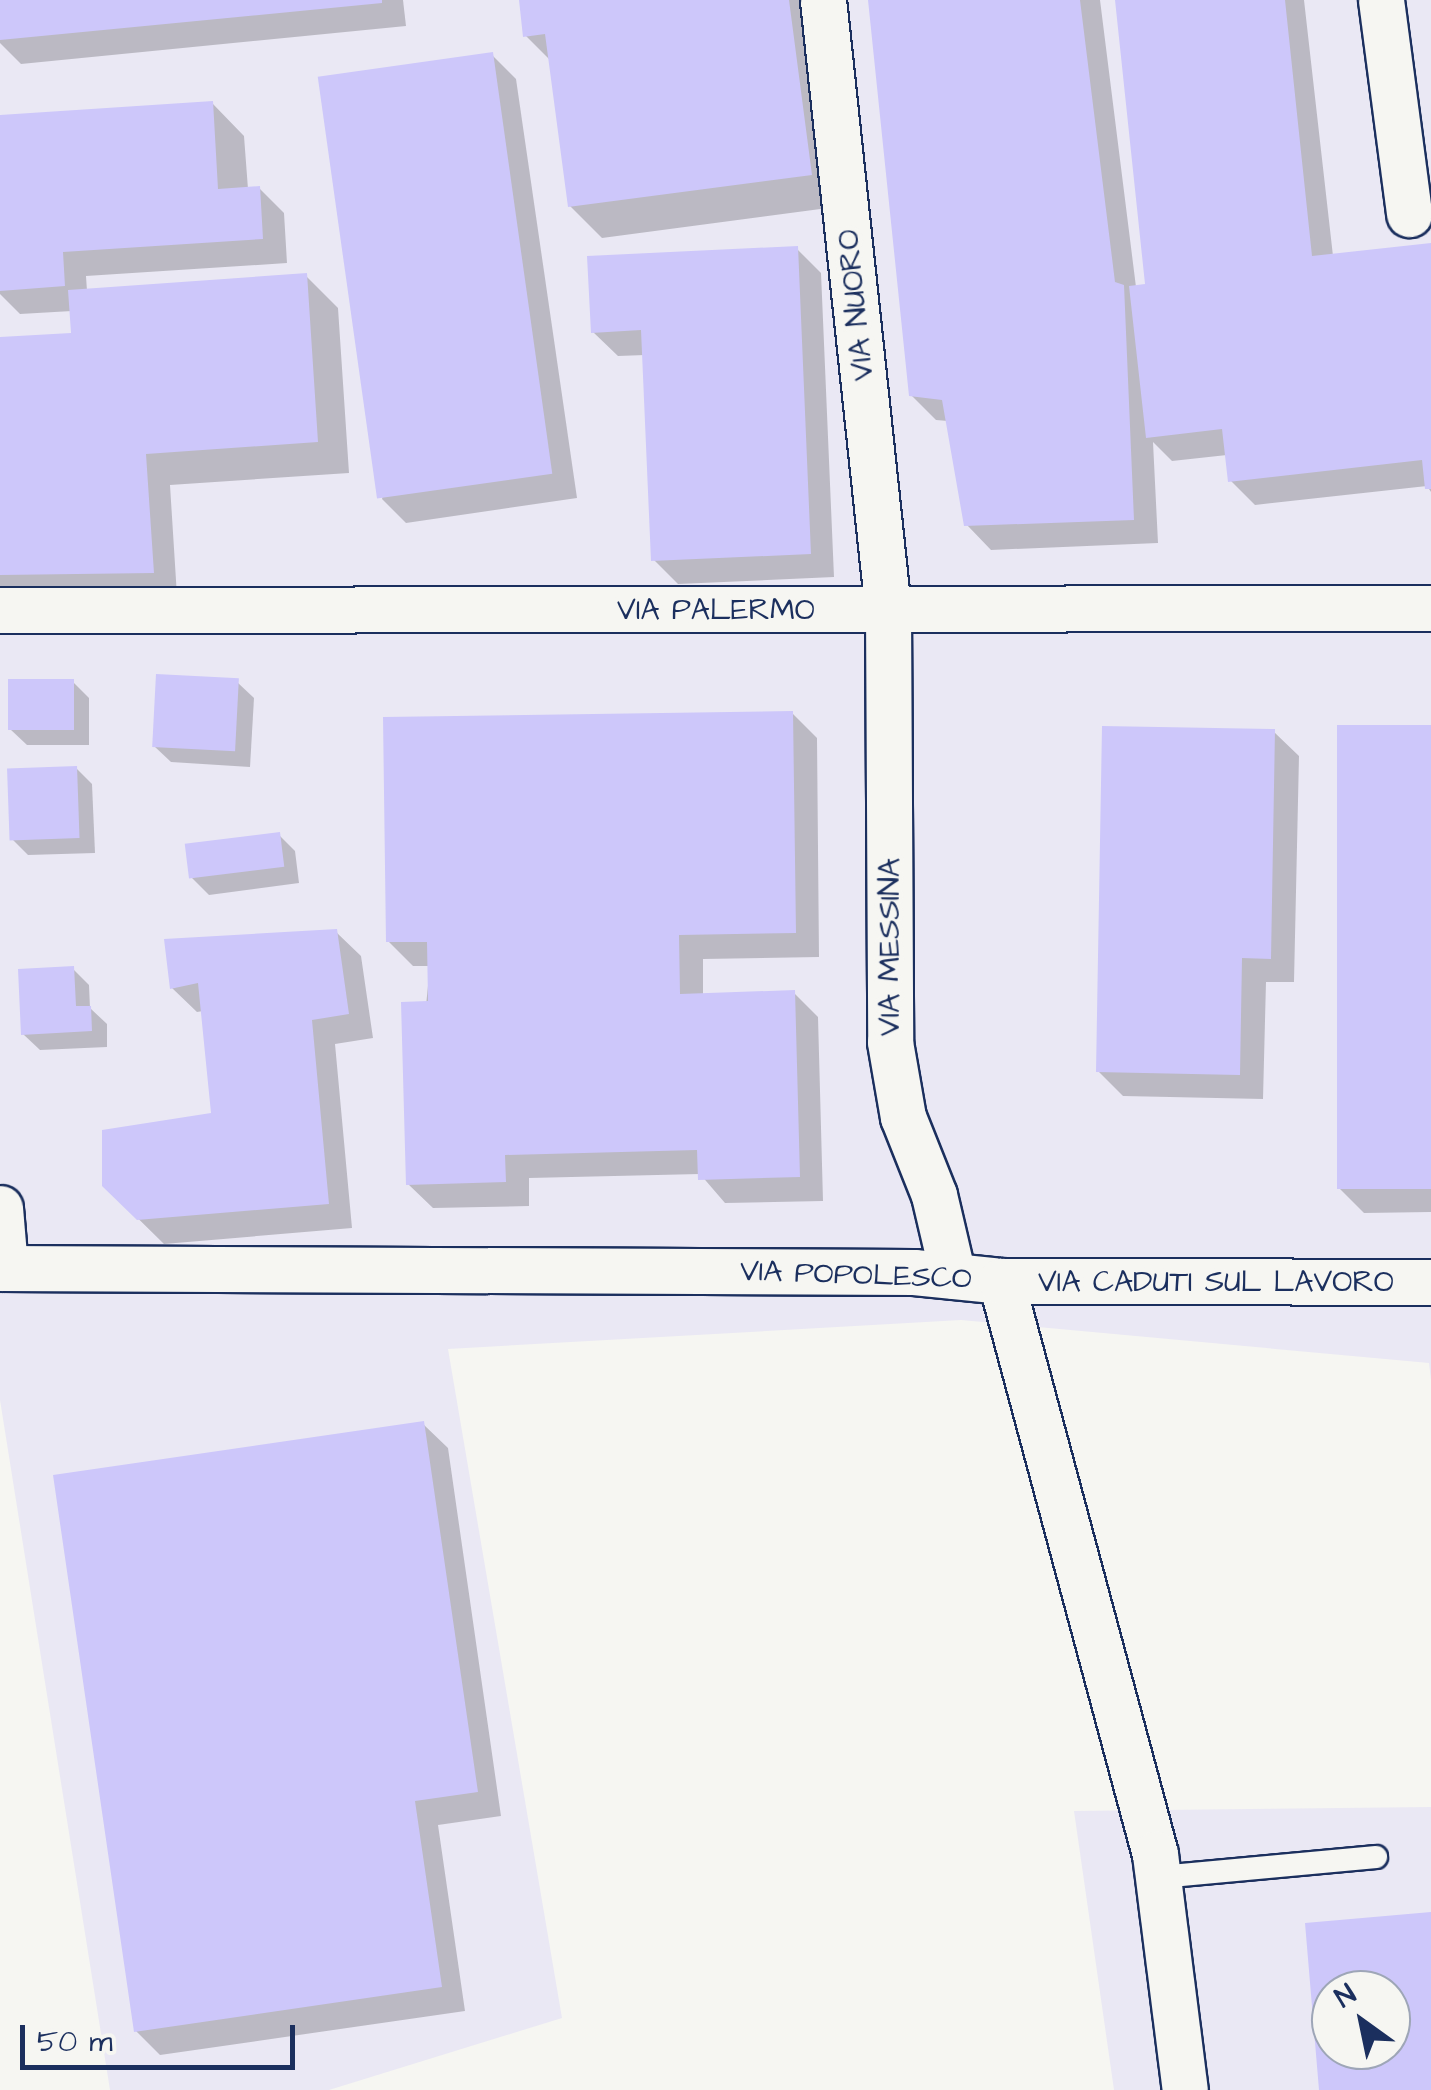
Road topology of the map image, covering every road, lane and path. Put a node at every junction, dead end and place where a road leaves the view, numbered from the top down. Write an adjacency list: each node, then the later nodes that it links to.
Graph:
1 (823, 0): 6 (street, VIA NUORO)
2 (1380, 0): 3 (street)
3 (1409, 214)
4 (1431, 608): 6 (street, VIA PALERMO)
5 (0, 610): 6 (street, VIA PALERMO)
6 (888, 610): 9 (street, VIA MESSINA)
7 (0, 1208): 8 (street)
8 (2, 1268): 9 (street, VIA POPOLESCO)
9 (954, 1276): 10 (street, VIA POPOLESCO)
10 (1001, 1281): 11 (street, VIA CADUTI SUL LAVORO); 13 (street, VIA POPOLESCO)
11 (1431, 1282)
12 (1376, 1857): 13 (lane)
13 (1160, 1877): 14 (street, VIA POPOLESCO)
14 (1185, 2090)

